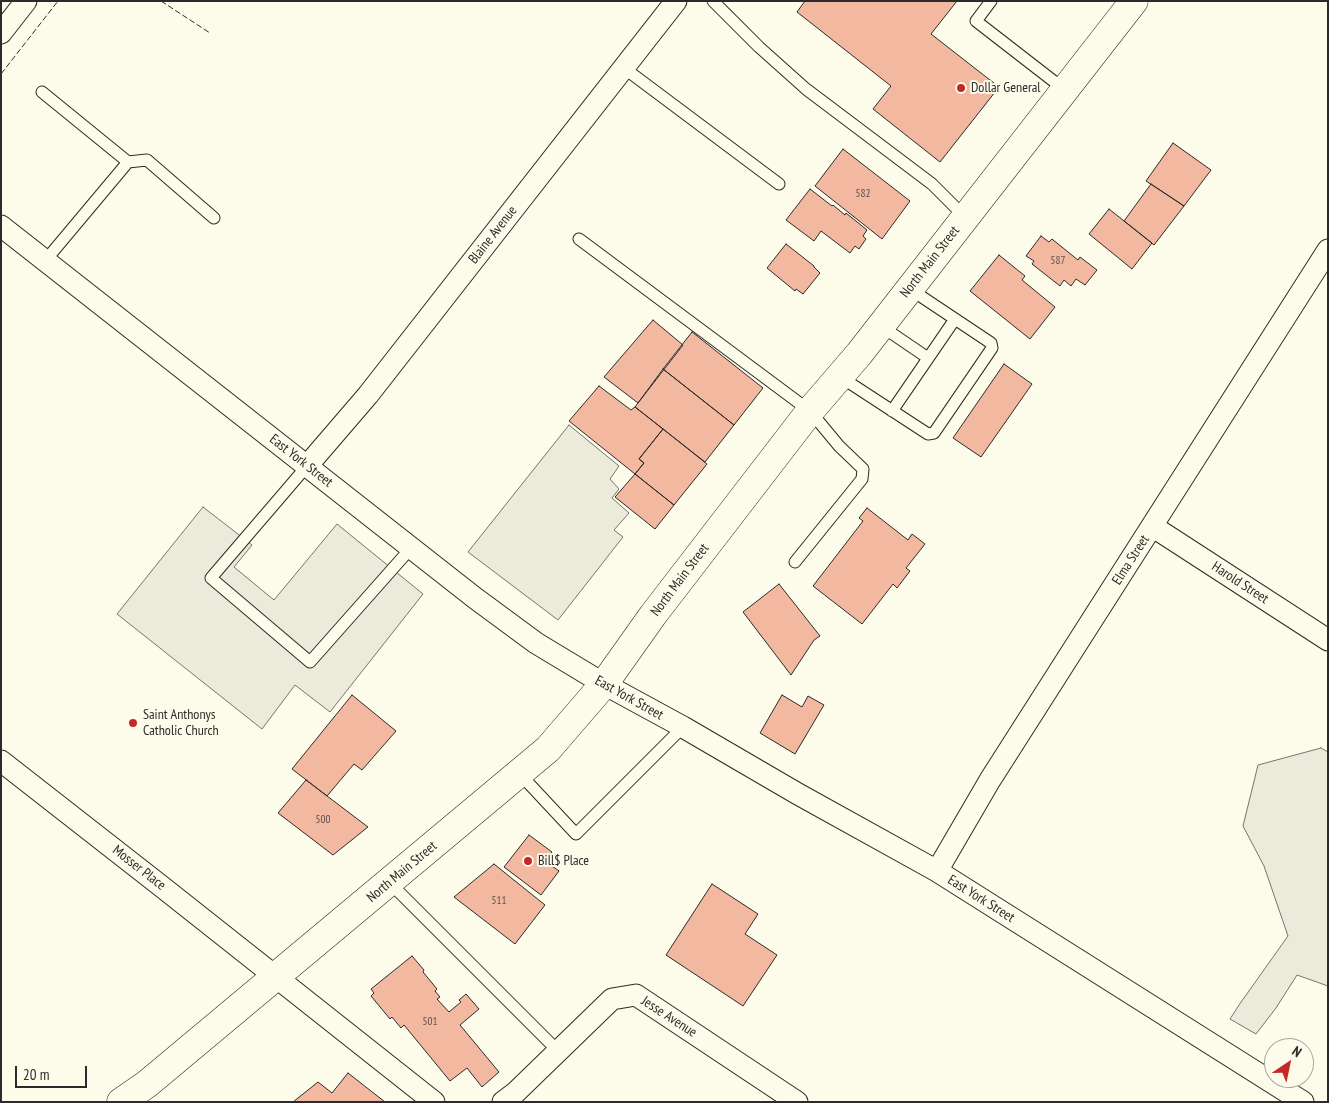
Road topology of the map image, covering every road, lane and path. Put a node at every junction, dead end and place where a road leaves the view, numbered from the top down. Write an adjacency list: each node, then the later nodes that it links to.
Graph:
1 (26, 1): 6 (street)
2 (676, 1): 7 (street, Blaine Avenue)
3 (713, 1): 12 (lane)
4 (992, 1): 8 (lane)
5 (1134, 1): 8 (main road, North Main Street)
6 (1, 33)
7 (624, 68): 11 (lane); 25 (street, Blaine Avenue)
8 (1065, 90): 12 (main road, North Main Street)
9 (42, 92): 10 (lane)
10 (128, 162): 13 (lane); 17 (lane)
11 (778, 184)
12 (966, 217): 18 (main road, North Main Street)
13 (214, 218)
14 (1, 226): 17 (street, East York Street)
15 (579, 239): 23 (lane)
16 (1328, 250): 26 (street, Elma Street)
17 (45, 261): 25 (street, East York Street)
18 (910, 289): 19 (lane); 20 (main road, North Main Street)
19 (955, 320): 21 (lane); 24 (lane)
20 (881, 326): 21 (lane); 22 (main road, North Main Street)
21 (928, 358): 24 (lane)
22 (840, 376): 23 (main road, North Main Street); 24 (lane)
23 (810, 411): 28 (lane); 30 (main road, North Main Street)
24 (892, 411)
25 (307, 466): 27 (street, East York Street); 27 (lane)
26 (1152, 526): 29 (street, Harold Street); 34 (street, Elma Street)
27 (411, 548): 30 (street, East York Street)
28 (795, 562)
29 (1328, 640)
30 (604, 684): 31 (street, East York Street); 33 (main road, North Main Street)
31 (683, 728): 33 (lane); 34 (street, East York Street)
32 (1, 761): 36 (street, Mosser Place)
33 (519, 773): 35 (main road, North Main Street)
34 (936, 871): 43 (street, East York Street)
35 (389, 882): 36 (main road, North Main Street); 37 (lane)
36 (276, 977): 38 (main road, North Main Street); 40 (street)
37 (558, 1051): 41 (street, Jesse Avenue); 42 (street, Jesse Avenue)
38 (138, 1093): 39 (main road, North Main Street)
39 (121, 1102)
40 (434, 1102)
41 (503, 1102)
42 (797, 1102)
43 (1303, 1102)

